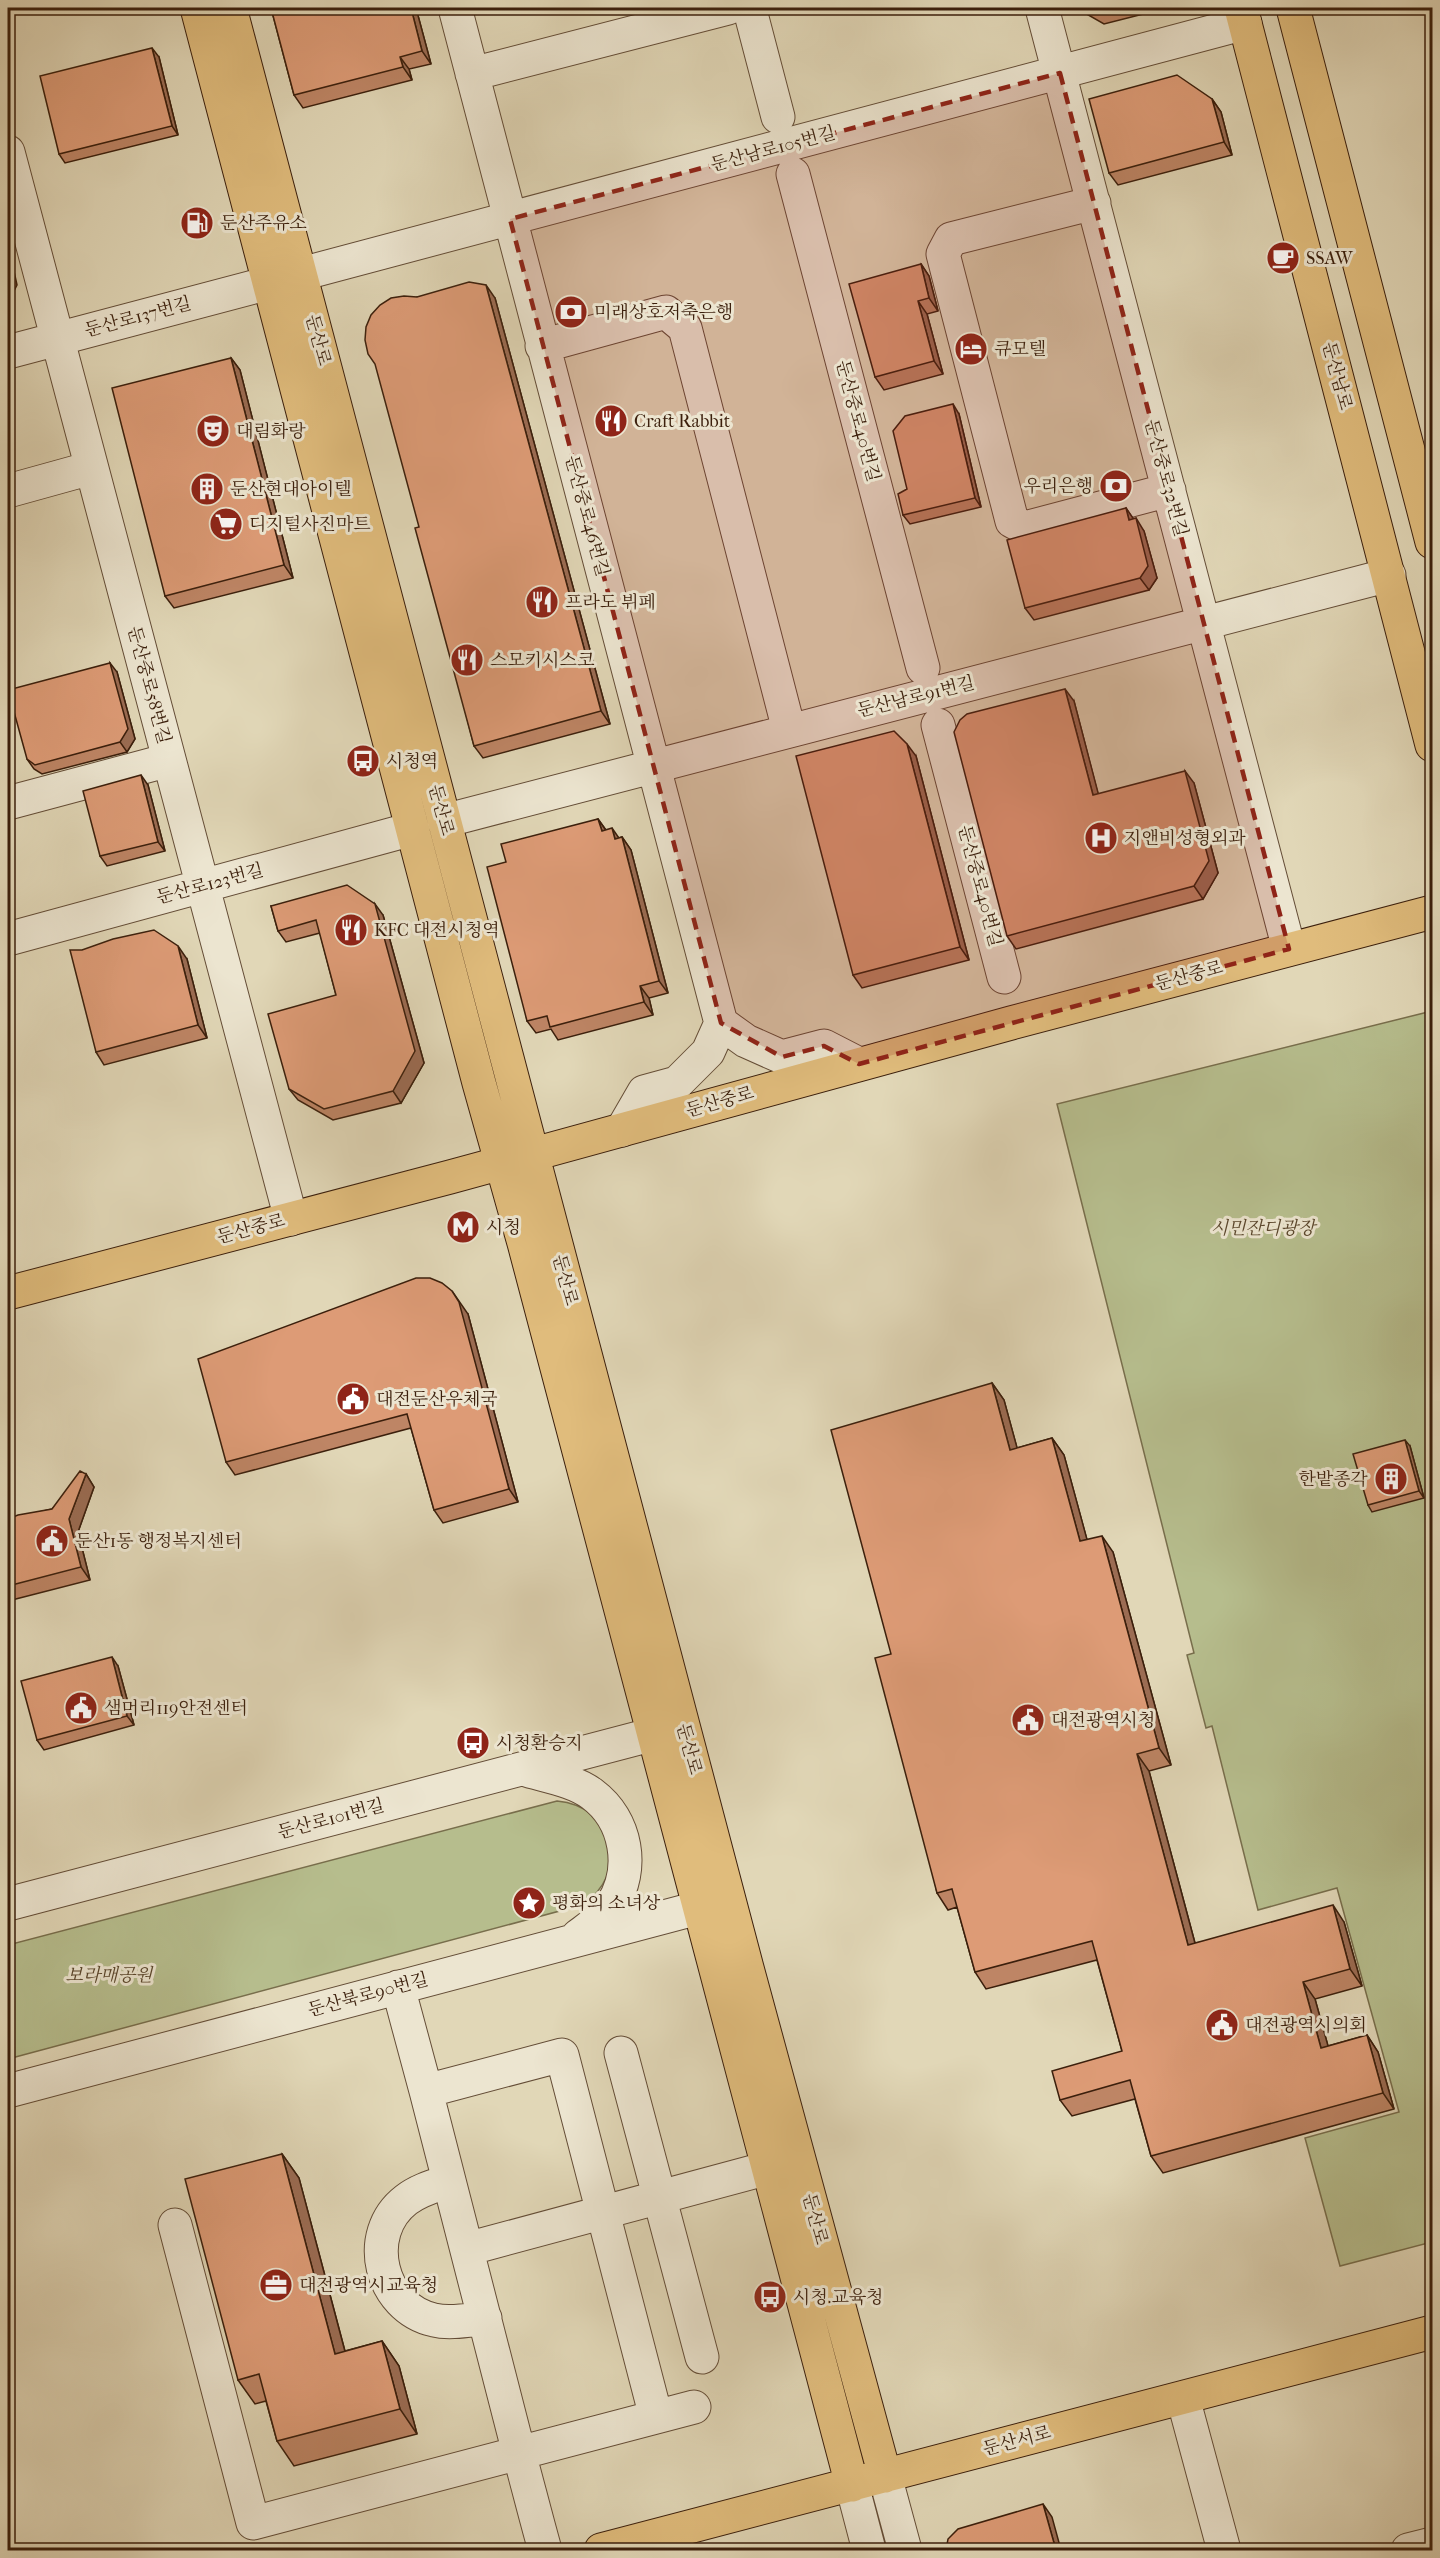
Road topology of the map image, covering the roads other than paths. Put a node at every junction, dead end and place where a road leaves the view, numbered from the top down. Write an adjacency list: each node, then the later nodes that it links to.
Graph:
1 (197, 8): 16 (main road, 둔산로)
2 (230, 8): 15 (main road, 둔산로)
3 (455, 8): 9 (street, 둔산중로46번길)
4 (1042, 8): 8 (street, 둔산중로32번길)
5 (1297, 9): 23 (main road)
6 (739, 11): 9 (street); 10 (street)
7 (1243, 15): 8 (street, 둔산남로105번길); 24 (main road, 둔산남로)
8 (1060, 73): 13 (street, 둔산중로32번길); 14 (street, 둔산남로105번길)
9 (472, 74): 14 (street, 둔산중로46번길)
10 (778, 117)
11 (10, 173): 17 (street, 둔산중로58번길)
12 (793, 174): 26 (street, 둔산중로40번길)
13 (1094, 203): 21 (street, 둔산중로32번길); 21 (street)
14 (510, 219): 15 (street, 둔산남로105번길); 18 (street, 둔산중로46번길)
15 (301, 274): 33 (main road, 둔산로)
16 (269, 283): 17 (street, 둔산로137번길); 34 (main road, 둔산로)
17 (57, 339): 19 (street, 둔산로137번길); 20 (street, 둔산중로58번길)
18 (542, 345): 28 (street); 31 (street, 둔산중로46번길)
19 (8, 352)
20 (91, 468): 22 (street); 30 (street, 둔산중로58번길)
21 (1169, 490): 25 (street, 둔산중로32번길)
22 (8, 491)
23 (1432, 542)
24 (1389, 575): 25 (street, 둔산남로91번길); 29 (main road, 둔산남로)
25 (1204, 622): 28 (street, 둔산남로91번길); 38 (street, 둔산중로32번길)
26 (923, 668)
27 (938, 725): 39 (street, 둔산중로40번길)
28 (789, 730): 31 (street, 둔산남로91번길)
29 (1432, 745)
30 (169, 760): 32 (street); 35 (street, 둔산중로58번길)
31 (653, 765): 33 (street, 둔산남로91번길); 40 (street, 둔산중로46번길)
32 (8, 803)
33 (444, 821): 43 (main road, 둔산로)
34 (412, 829): 35 (street, 둔산로123번길); 43 (main road, 둔산로)
35 (203, 886): 37 (street, 둔산로123번길); 44 (street, 둔산중로58번길)
36 (1432, 912): 38 (main road, 둔산중로)
37 (8, 939)
38 (1289, 949): 41 (main road, 둔산중로)
39 (1004, 977)
40 (721, 1023): 41 (street); 42 (street)
41 (859, 1064): 42 (main road, 둔산중로)
42 (622, 1130): 43 (main road, 둔산중로)
43 (517, 1159): 44 (main road, 둔산중로); 46 (main road, 둔산로); 48 (main road, 둔산로)
44 (291, 1219): 45 (main road, 둔산중로)
45 (8, 1293)
46 (654, 1734): 47 (street, 둔산로101번길); 48 (main road, 둔산로)
47 (523, 1769): 49 (street, 둔산로101번길); 50 (street)
48 (714, 1903): 50 (street, 둔산북로90번길); 55 (main road, 둔산로); 68 (main road, 둔산로)
49 (8, 1904)
50 (573, 1941): 51 (street, 둔산북로90번길)
51 (398, 1987): 53 (street, 둔산북로90번길); 54 (street)
52 (621, 2053): 57 (street)
53 (8, 2091)
54 (426, 2091): 56 (street); 58 (street)
55 (768, 2168): 57 (street); 69 (main road, 둔산로)
56 (449, 2181): 60 (street); 61 (street)
57 (660, 2197): 58 (street); 63 (street)
58 (603, 2212): 60 (street); 66 (street)
59 (175, 2225): 67 (street)
60 (467, 2249): 61 (street)
61 (484, 2318): 67 (street)
62 (1432, 2332): 64 (main road, 둔산서로)
63 (702, 2357)
64 (1183, 2398): 68 (main road, 둔산서로); 75 (street)
65 (694, 2407): 66 (street)
66 (657, 2417): 67 (street)
67 (519, 2453): 71 (street)
68 (885, 2476): 69 (main road, 둔산서로); 74 (street, 둔산로)
69 (852, 2485): 72 (main road, 둔산서로); 73 (street, 둔산로)
70 (1432, 2544): 76 (street)
71 (545, 2550)
72 (601, 2550)
73 (869, 2550)
74 (905, 2550)
75 (1224, 2550)
76 (1408, 2550)

